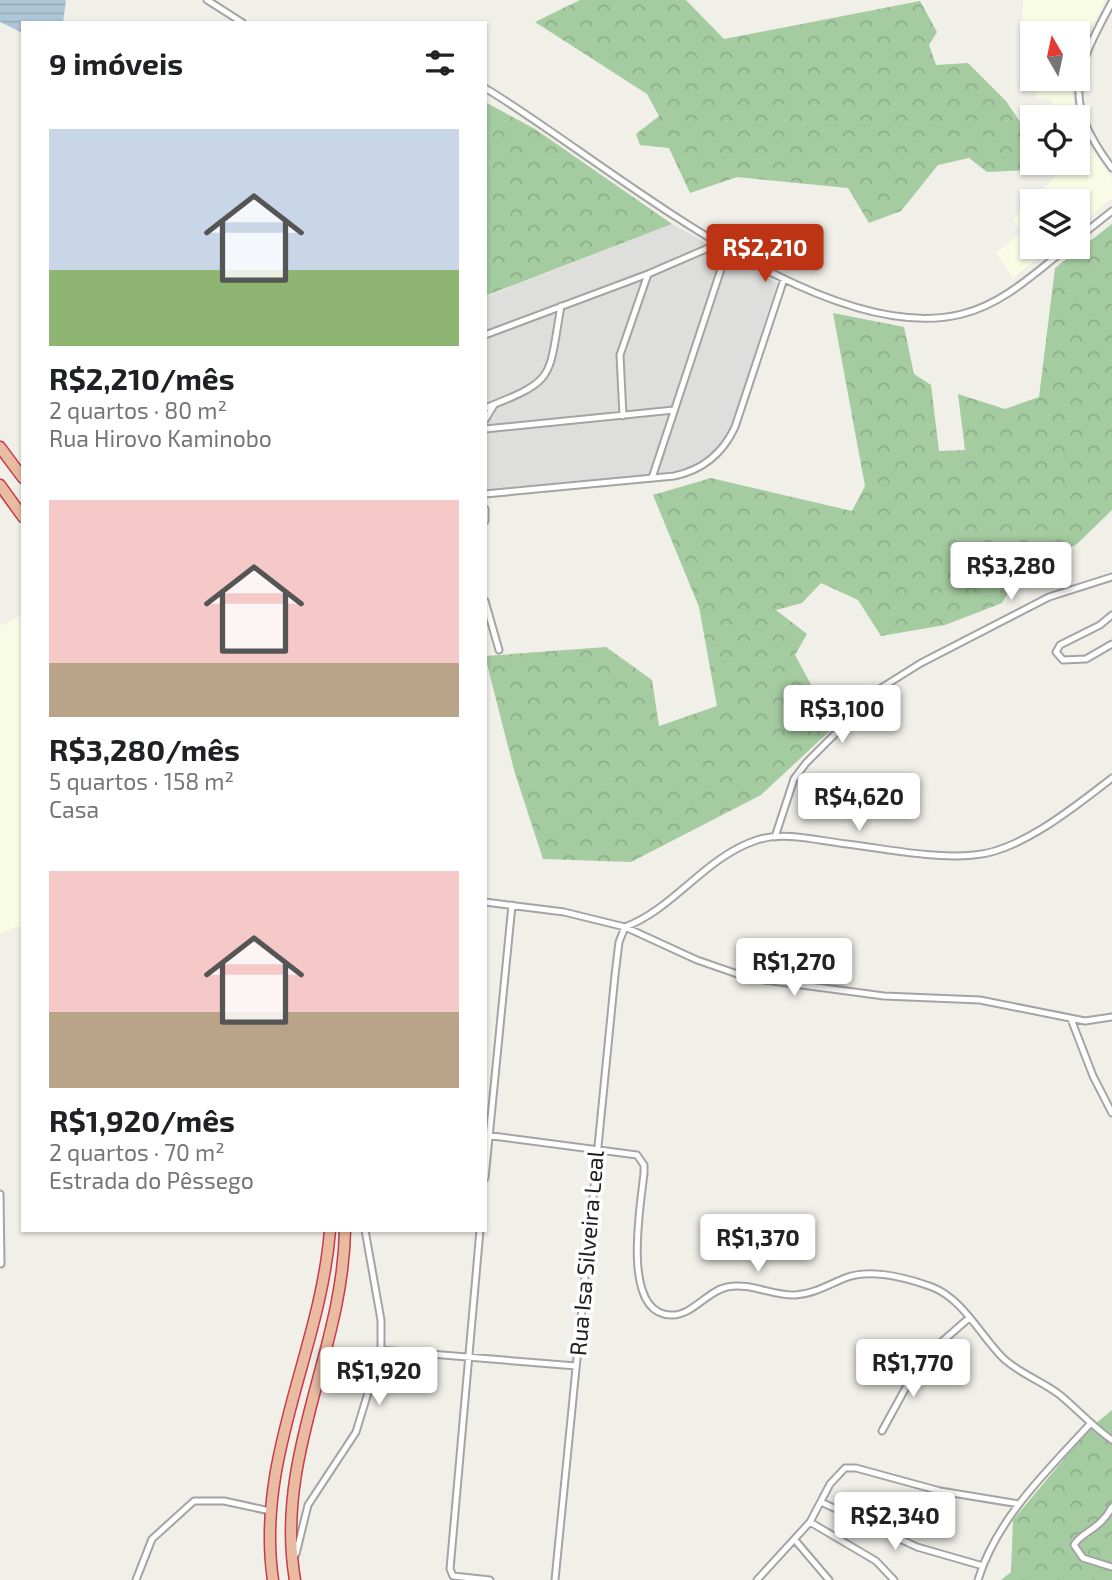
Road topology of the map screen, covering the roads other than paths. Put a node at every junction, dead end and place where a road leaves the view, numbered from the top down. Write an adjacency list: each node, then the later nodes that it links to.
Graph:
1 (207, 0): 3 (street)
2 (1112, 2): 5 (street)
3 (240, 21)
4 (487, 89): 8 (street)
5 (1112, 168)
6 (1112, 211): 7 (street)
7 (1090, 228)
8 (720, 243): 9 (street); 11 (street)
9 (728, 248): 12 (street); 17 (street)
10 (1053, 259): 12 (street)
11 (648, 274): 13 (street); 19 (street)
12 (785, 279): 23 (street)
13 (561, 306): 14 (street); 15 (street)
14 (487, 334)
15 (494, 404): 16 (street); 18 (street)
16 (487, 407)
17 (674, 410): 19 (street); 23 (street)
18 (487, 416)
19 (623, 416): 20 (street)
20 (487, 429)
21 (0, 447): 22 (highway)
22 (21, 475)
23 (652, 478): 25 (street)
24 (0, 485): 26 (highway)
25 (487, 494)
26 (21, 514)
27 (1112, 577): 33 (street)
28 (487, 608): 31 (street)
29 (1112, 615): 30 (street)
30 (1112, 644)
31 (499, 650)
32 (1112, 778): 33 (street)
33 (775, 837): 36 (street)
34 (487, 902): 35 (street)
35 (512, 905): 36 (street); 40 (street)
36 (625, 927): 38 (street); 41 (street, Rua Isa Silveira Leal)
37 (1112, 1017): 38 (street)
38 (1071, 1019): 39 (street)
39 (1112, 1113)
40 (487, 1135): 41 (street)
41 (596, 1147): 48 (street); 51 (street, Rua Isa Silveira Leal)
42 (0, 1194): 47 (street)
43 (330, 1232): 58 (highway)
44 (345, 1232): 63 (highway)
45 (365, 1232): 49 (street)
46 (480, 1232): 50 (street)
47 (1, 1264)
48 (969, 1318): 52 (street); 53 (street)
49 (381, 1350): 50 (street); 63 (street)
50 (468, 1357): 51 (street); 66 (street)
51 (576, 1366): 67 (street, Rua Isa Silveira Leal)
52 (1090, 1424): 54 (street); 56 (street)
53 (882, 1431)
54 (1112, 1440)
55 (821, 1502): 56 (street); 59 (street); 61 (street)
56 (1019, 1504): 61 (street)
57 (1112, 1507): 62 (street)
58 (270, 1511): 64 (street); 65 (highway)
59 (810, 1522): 60 (street); 70 (street)
60 (795, 1540): 68 (street); 69 (street)
61 (983, 1566): 71 (street)
62 (1112, 1567)
63 (294, 1575)
64 (136, 1580)
65 (274, 1580)
66 (489, 1580)
67 (555, 1580)
68 (757, 1580)
69 (829, 1580)
70 (894, 1580)
71 (978, 1580)

